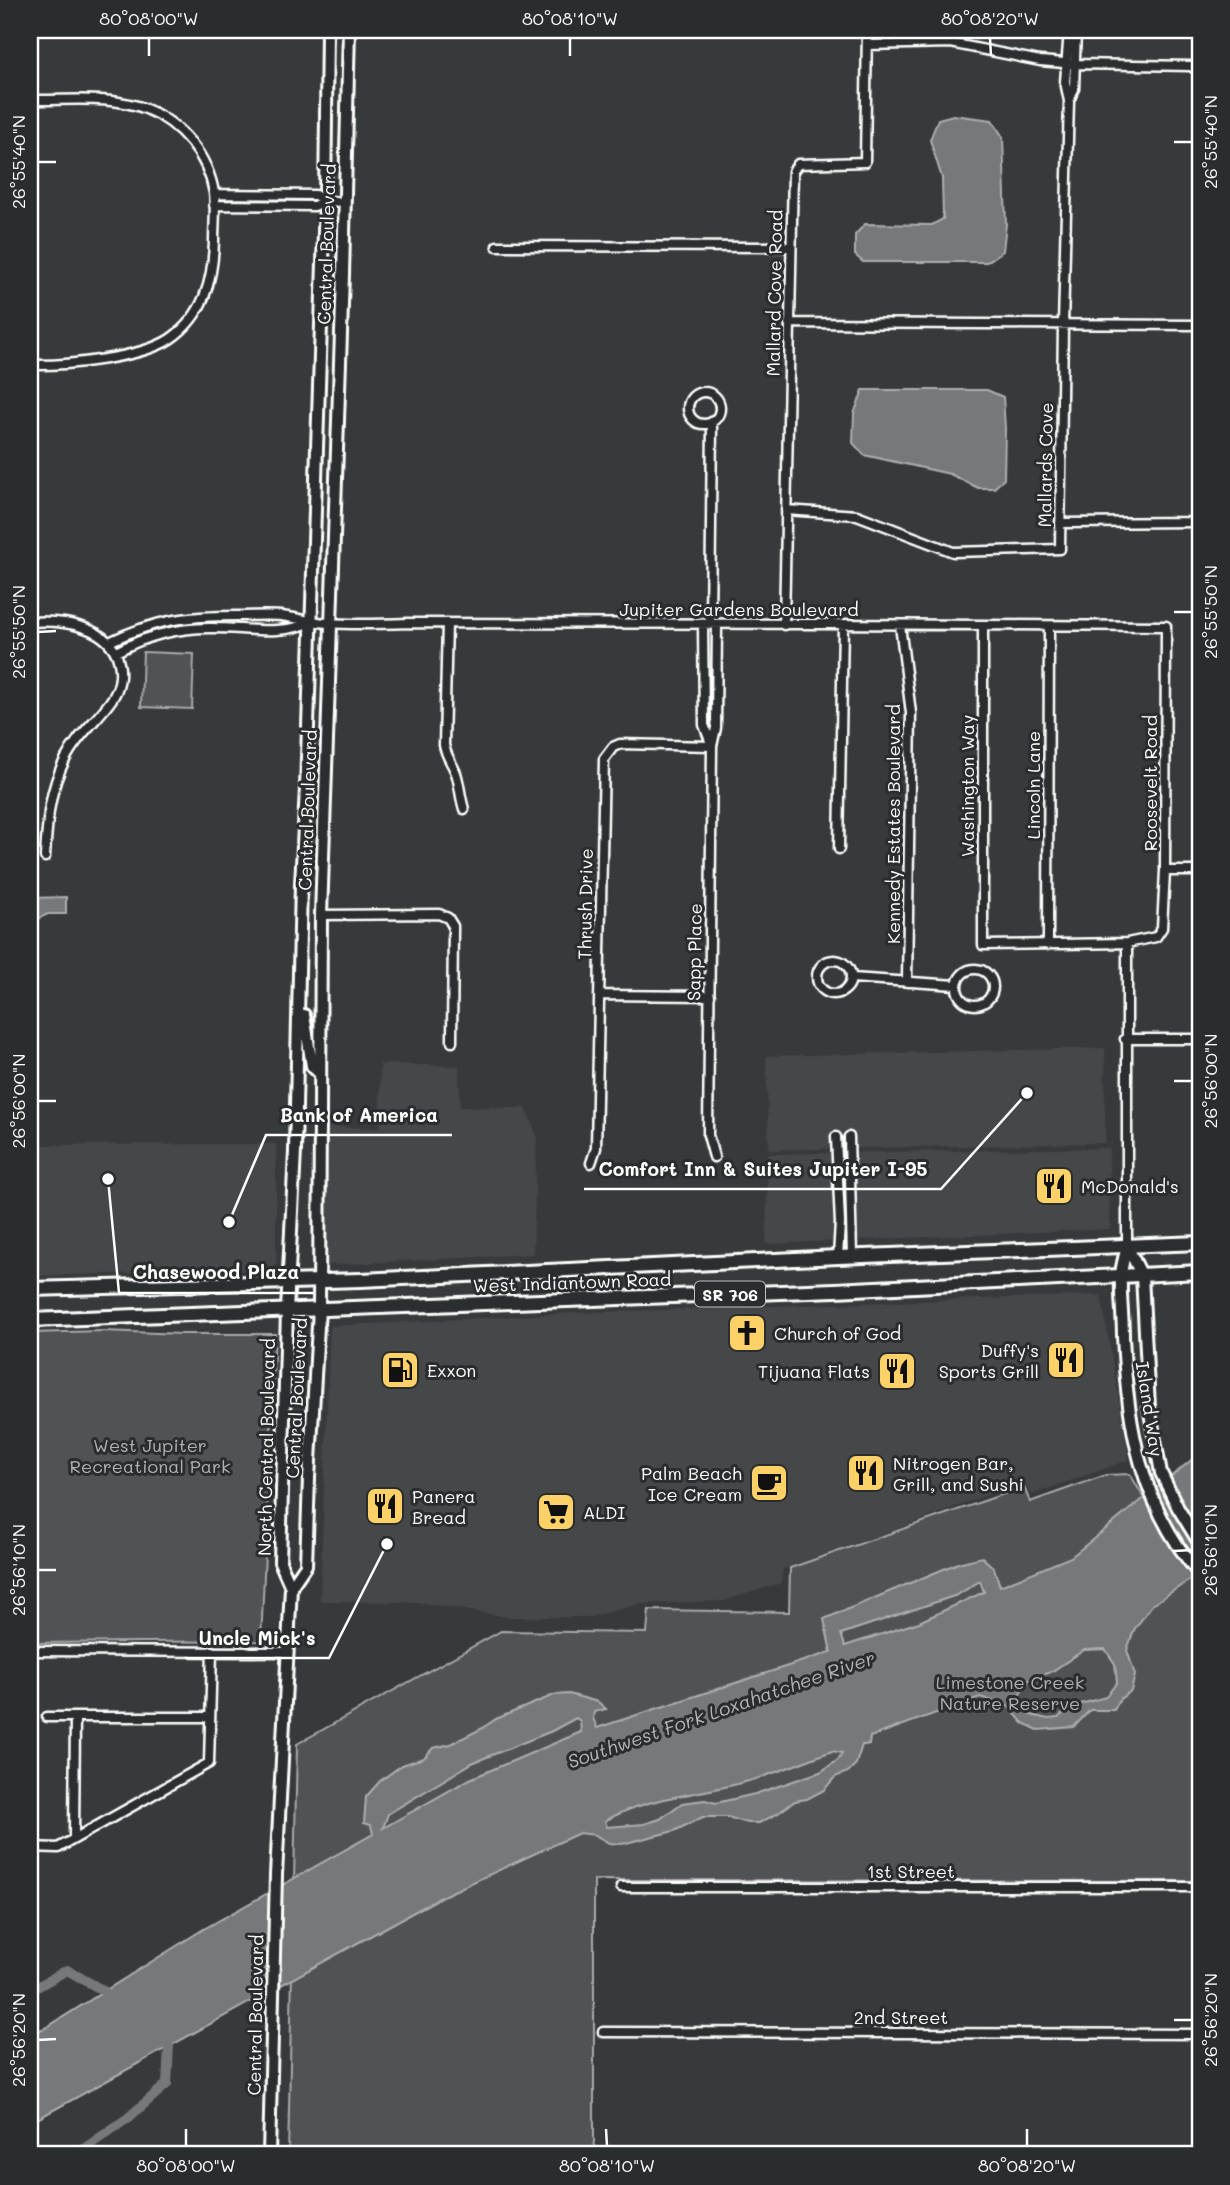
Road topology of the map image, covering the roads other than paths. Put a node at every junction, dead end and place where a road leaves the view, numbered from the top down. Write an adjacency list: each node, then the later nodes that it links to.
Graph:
1 (327, 30): 13 (street, Central Boulevard)
2 (349, 30): 14 (street, Central Boulevard)
3 (867, 30): 8 (street, Mallard Cove Road)
4 (1069, 30): 9 (street, Mallards Cove)
5 (1076, 30): 9 (street, Mallards Cove)
6 (1172, 30): 7 (street)
7 (1200, 30)
8 (867, 45): 9 (street); 17 (street, Mallard Cove Road)
9 (1072, 64): 10 (street); 19 (street, Mallards Cove)
10 (1200, 72)
11 (30, 100): 12 (street)
12 (214, 194): 13 (street); 15 (street)
13 (325, 201): 14 (street); 15 (street); 27 (street, Central Boulevard)
14 (345, 202): 29 (street, Central Boulevard)
15 (214, 205): 21 (street)
16 (497, 246): 17 (street)
17 (791, 247): 18 (street, Mallard Cove Road)
18 (789, 323): 19 (street); 23 (street, Mallard Cove Road)
19 (1063, 324): 20 (street); 25 (street, Mallards Cove)
20 (1200, 325)
21 (30, 365)
22 (712, 422): 22 (street); 30 (street)
23 (786, 510): 25 (street, Mallards Cove); 31 (street, Mallard Cove Road)
24 (1200, 520): 25 (street)
25 (1060, 523)
26 (30, 622): 37 (street)
27 (311, 622): 29 (street, Jupiter Gardens Boulevard); 37 (street); 38 (street); 46 (street, Central Boulevard)
28 (446, 623): 29 (street, Jupiter Gardens Boulevard); 30 (street, Jupiter Gardens Boulevard); 40 (street)
29 (331, 624): 45 (street, Central Boulevard)
30 (710, 625): 31 (street, Jupiter Gardens Boulevard); 39 (street, Sapp Place); 39 (street, Sapp Place)
31 (783, 625): 32 (street, Jupiter Gardens Boulevard)
32 (843, 625): 33 (street, Jupiter Gardens Boulevard); 41 (street)
33 (900, 625): 34 (street, Jupiter Gardens Boulevard); 52 (street, Kennedy Estates Boulevard)
34 (983, 626): 35 (street, Jupiter Gardens Boulevard); 49 (street, Washington Way)
35 (1049, 626): 36 (street, Jupiter Gardens Boulevard); 49 (street, Lincoln Lane)
36 (1166, 626): 43 (street, Roosevelt Road)
37 (109, 642): 38 (street)
38 (116, 652): 42 (street)
39 (712, 746): 54 (street, Thrush Drive); 55 (street, Sapp Place)
40 (464, 809)
41 (839, 849)
42 (44, 857)
43 (1165, 871): 44 (street); 48 (street, Roosevelt Road)
44 (1200, 871)
45 (322, 883): 46 (street); 47 (street, Central Boulevard)
46 (301, 884): 51 (street, Central Boulevard)
47 (321, 915): 58 (street); 59 (street, Central Boulevard)
48 (1126, 943): 49 (street); 56 (street)
49 (1048, 945)
50 (852, 978): 50 (street); 52 (street)
51 (299, 981): 59 (street); 71 (street, Central Boulevard)
52 (907, 982): 53 (street)
53 (956, 985): 53 (street)
54 (599, 995): 55 (street); 63 (street, Thrush Drive)
55 (710, 996): 62 (street, Sapp Place)
56 (1125, 1039): 57 (street); 65 (street)
57 (1200, 1039)
58 (452, 1042)
59 (320, 1074): 70 (street, Central Boulevard)
60 (836, 1137): 66 (street)
61 (849, 1137): 66 (street)
62 (714, 1157)
63 (591, 1163)
64 (1200, 1243): 65 (main road, West Indiantown Road / SR 706)
65 (1127, 1245): 66 (main road, West Indiantown Road / SR 706); 68 (street, Island Way); 69 (street)
66 (845, 1256): 70 (main road, West Indiantown Road / SR 706)
67 (1200, 1272): 69 (main road, West Indiantown Road / SR 706)
68 (1121, 1276): 69 (main road, West Indiantown Road / SR 706); 73 (main road, West Indiantown Road / SR 706); 77 (street, Island Way)
69 (1142, 1276): 76 (street, Island Way)
70 (319, 1282): 71 (main road, West Indiantown Road / SR 706); 73 (street, Central Boulevard)
71 (289, 1283): 72 (main road, West Indiantown Road / SR 706); 74 (street, Central Boulevard)
72 (30, 1289)
73 (319, 1309): 74 (main road, West Indiantown Road / SR 706); 78 (street, Central Boulevard)
74 (287, 1311): 75 (main road, West Indiantown Road / SR 706); 78 (street, North Central Boulevard)
75 (30, 1320)
76 (1200, 1544)
77 (1200, 1574)
78 (291, 1587): 81 (street, North Central Boulevard)
79 (212, 1650): 80 (street); 81 (street); 84 (street)
80 (30, 1651)
81 (288, 1652): 87 (street, North Central Boulevard)
82 (47, 1717): 83 (street)
83 (75, 1717): 84 (street); 85 (street)
84 (210, 1717): 85 (street)
85 (74, 1839): 86 (street)
86 (30, 1847)
87 (276, 1875): 92 (street, Central Boulevard)
88 (621, 1887): 89 (street, 1st Street)
89 (1200, 1887)
90 (603, 2032): 91 (street, 2nd Street)
91 (1200, 2034)
92 (269, 2155)

